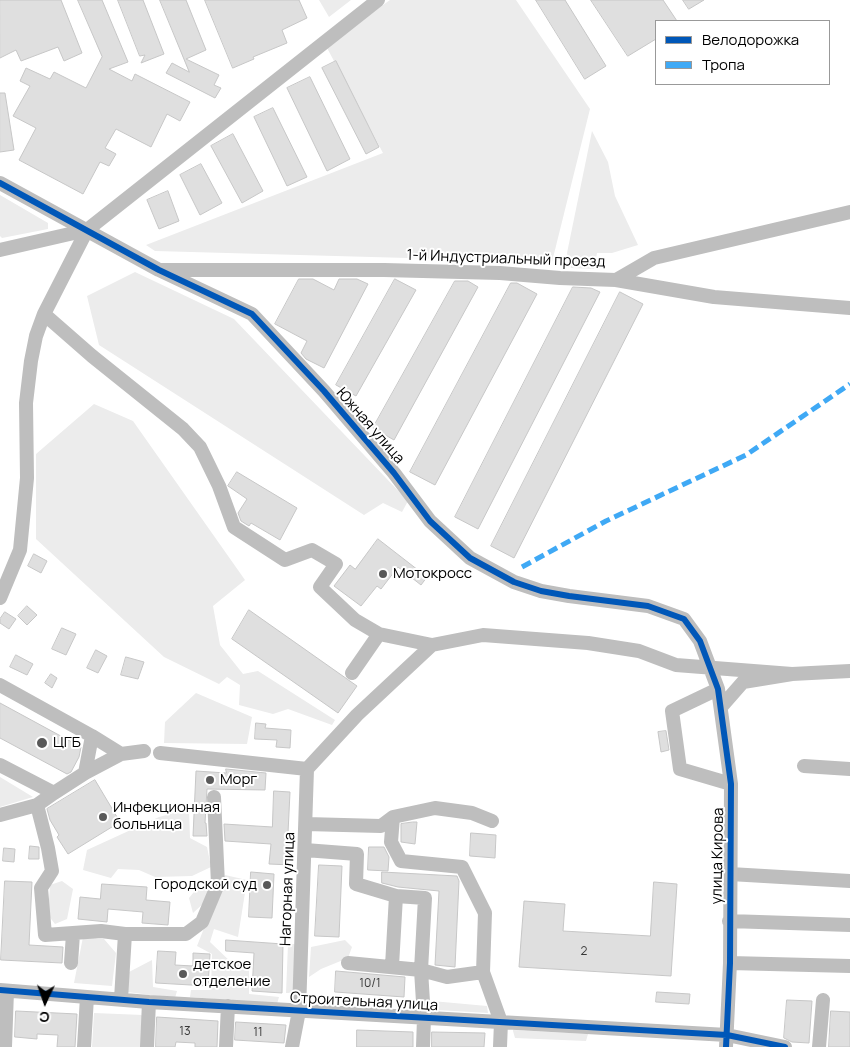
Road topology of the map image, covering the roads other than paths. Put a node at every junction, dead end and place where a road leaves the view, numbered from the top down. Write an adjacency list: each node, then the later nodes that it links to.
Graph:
1 (378, 0): 4 (street)
2 (0, 183): 4 (street, Южная улица)
3 (850, 212): 7 (street)
4 (87, 230): 5 (street); 6 (street, Южная улица); 9 (street)
5 (0, 250)
6 (159, 270): 7 (street, 1-й Индустриальный проезд); 13 (street, Южная улица)
7 (616, 280): 8 (street, 1-й Индустриальный проезд)
8 (850, 308)
9 (44, 314): 10 (street); 11 (street)
10 (0, 598)
11 (379, 634): 12 (street); 15 (street)
12 (432, 645): 13 (street); 26 (street)
13 (709, 667): 16 (street); 18 (street, улица Кирова)
14 (850, 671): 16 (street)
15 (352, 673)
16 (792, 674): 19 (street)
17 (0, 685): 20 (street)
18 (718, 689): 19 (street, улица Кирова); 29 (street)
19 (722, 706): 29 (street, улица Кирова)
20 (92, 736): 23 (street); 28 (street)
21 (144, 751): 23 (street)
22 (160, 753): 26 (street)
23 (120, 754): 28 (street)
24 (0, 765): 30 (street)
25 (804, 766): 27 (street)
26 (307, 769): 36 (street, Нагорная улица)
27 (850, 769)
28 (85, 773): 30 (street)
29 (731, 784): 38 (street, улица Кирова)
30 (54, 793): 32 (street)
31 (214, 797): 44 (street)
32 (37, 805): 33 (street); 43 (street)
33 (0, 815)
34 (393, 818): 35 (street); 36 (street); 51 (street)
35 (492, 822)
36 (306, 824): 37 (street, Нагорная улица)
37 (306, 850): 40 (street); 58 (street, Нагорная улица)
38 (730, 874): 39 (street); 41 (street, улица Кирова)
39 (850, 881)
40 (396, 896): 48 (street); 50 (street)
41 (729, 921): 42 (street); 46 (street, улица Кирова)
42 (850, 925)
43 (74, 934): 44 (street); 45 (street)
44 (125, 934): 54 (street)
45 (71, 962)
46 (730, 962): 49 (street); 62 (street, улица Кирова)
47 (348, 963): 48 (street)
48 (392, 966): 50 (street)
49 (850, 966)
50 (421, 970): 51 (street); 59 (street)
51 (483, 972): 60 (street)
52 (4, 990): 53 (street, Строительная улица); 63 (street)
53 (87, 997): 54 (street, Строительная улица); 64 (street)
54 (121, 1000): 56 (street, Строительная улица)
55 (823, 1000): 71 (street)
56 (149, 1002): 57 (street, Строительная улица); 65 (street)
57 (228, 1006): 58 (street, Строительная улица); 66 (street)
58 (300, 1010): 59 (street, Строительная улица); 67 (street, Нагорная улица)
59 (424, 1018): 60 (street, Строительная улица); 68 (street)
60 (501, 1022): 61 (street, Строительная улица); 69 (street)
61 (691, 1040): 62 (street, Строительная улица)
62 (726, 1041): 70 (street, Строительная улица)
63 (5, 1047)
64 (84, 1047)
65 (147, 1047)
66 (226, 1047)
67 (292, 1047)
68 (423, 1047)
69 (500, 1047)
70 (785, 1047)
71 (819, 1047)

